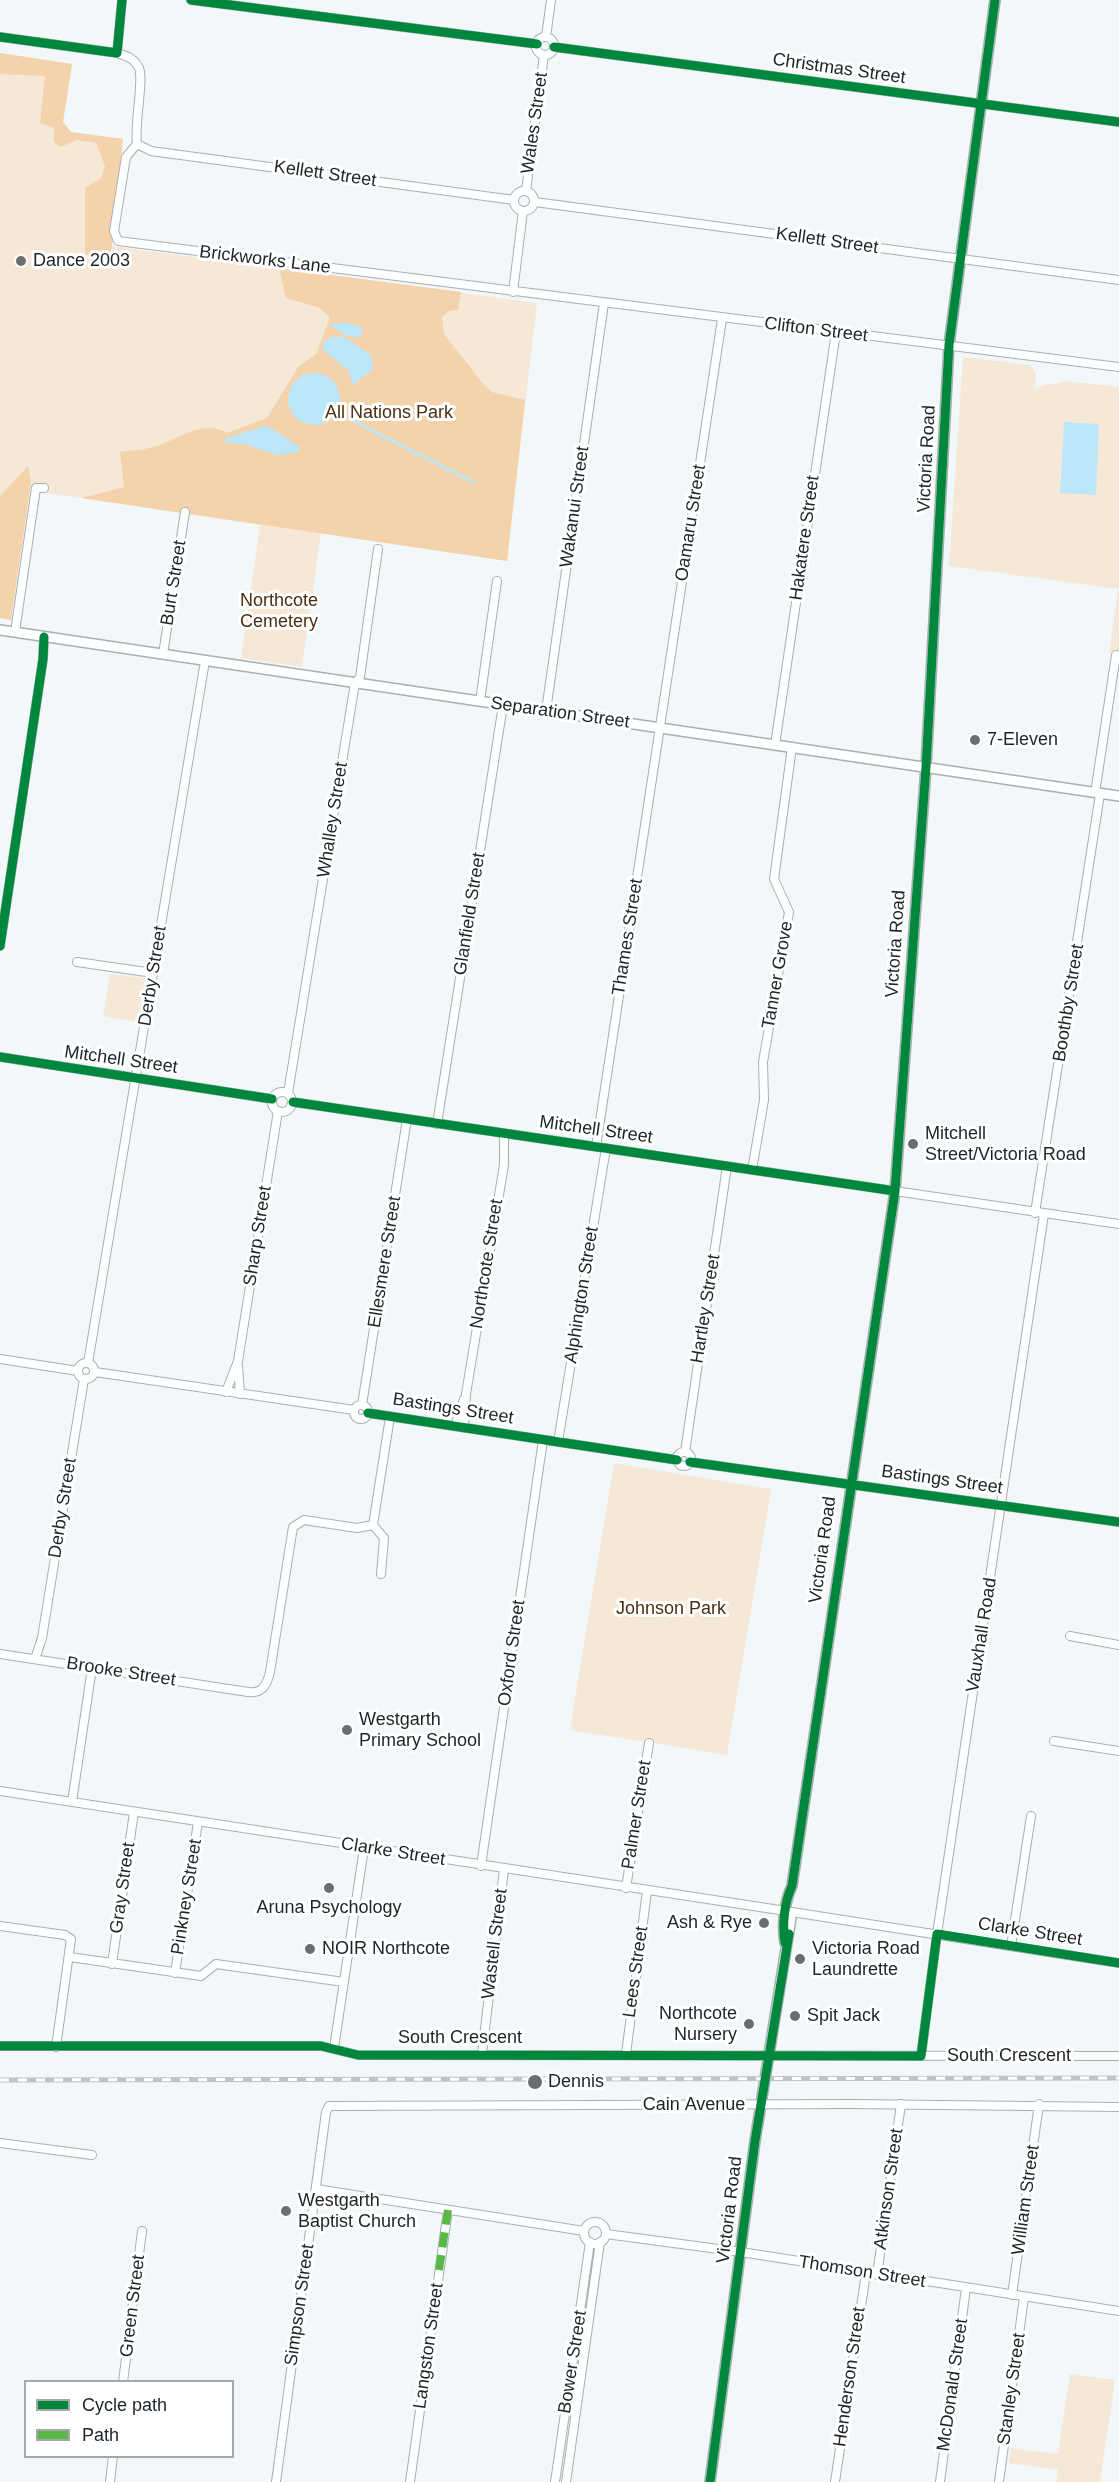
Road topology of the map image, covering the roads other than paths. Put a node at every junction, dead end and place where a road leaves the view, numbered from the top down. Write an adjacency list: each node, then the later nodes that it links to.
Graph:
1 (122, 0): 9 (street)
2 (191, 0): 7 (street)
3 (551, 0): 6 (street)
4 (995, 0): 11 (street, Victoria Road)
5 (0, 37): 9 (street)
6 (546, 38): 7 (street); 8 (street)
7 (537, 44): 10 (street)
8 (554, 47): 10 (street); 11 (street, Christmas Street)
9 (117, 53): 13 (street)
10 (544, 55): 14 (street, Wales Street)
11 (981, 104): 12 (street, Christmas Street); 18 (street, Victoria Road)
12 (1119, 122)
13 (137, 144): 15 (street, Kellett Street); 20 (street, Brickworks Lane)
14 (526, 190): 15 (street); 16 (street)
15 (514, 200): 17 (street)
16 (535, 202): 17 (street); 18 (street, Kellett Street)
17 (523, 211): 20 (street)
18 (961, 258): 19 (street, Kellett Street); 24 (street, Victoria Road)
19 (1119, 280)
20 (513, 292): 21 (street, Clifton Street)
21 (604, 303): 22 (street, Clifton Street); 39 (street, Wakanui Street)
22 (722, 319): 23 (street, Clifton Street); 40 (street, Oamaru Street)
23 (836, 332): 24 (street, Clifton Street); 41 (street, Hakatere Street)
24 (949, 345): 25 (street, Clifton Street); 43 (street, Victoria Road)
25 (1119, 367)
26 (37, 487): 31 (street)
27 (185, 512): 33 (street, Burt Street)
28 (378, 549): 36 (street, Whalley Street)
29 (497, 581): 37 (street)
30 (0, 630): 31 (street, Separation Street)
31 (15, 632): 32 (street, Separation Street)
32 (44, 637): 33 (street, Separation Street); 46 (street)
33 (163, 654): 35 (street, Separation Street)
34 (1116, 655): 44 (street, Boothby Street)
35 (205, 661): 36 (street, Separation Street); 48 (street, Derby Street)
36 (356, 683): 37 (street, Separation Street); 51 (street, Whalley Street)
37 (480, 701): 38 (street, Separation Street)
38 (503, 705): 39 (street, Separation Street); 56 (street, Glanfield Street)
39 (546, 711): 40 (street, Separation Street)
40 (660, 728): 41 (street, Separation Street); 58 (street, Thames Street)
41 (775, 745): 42 (street, Separation Street)
42 (792, 747): 43 (street, Separation Street); 61 (street, Tanner Grove)
43 (926, 767): 44 (street, Separation Street); 62 (street, Victoria Road)
44 (1098, 793): 45 (street, Separation Street); 63 (street, Boothby Street)
45 (1119, 796)
46 (0, 946)
47 (77, 962): 48 (street)
48 (153, 973): 50 (street, Derby Street)
49 (0, 1058): 50 (street, Mitchell Street)
50 (135, 1079): 52 (street, Mitchell Street); 67 (street, Derby Street)
51 (288, 1093): 52 (street); 53 (street)
52 (272, 1099): 54 (street)
53 (293, 1102): 54 (street); 55 (street, Mitchell Street)
54 (278, 1111): 66 (street, Sharp Street)
55 (407, 1119): 56 (street, Mitchell Street); 74 (street, Ellesmere Street)
56 (437, 1124): 57 (street, Mitchell Street)
57 (504, 1133): 58 (street, Mitchell Street); 73 (street, Northcote Street)
58 (596, 1147): 59 (street, Mitchell Street)
59 (606, 1148): 60 (street, Mitchell Street); 81 (street, Alphington Street)
60 (727, 1166): 61 (street, Mitchell Street); 82 (street, Hartley Street)
61 (752, 1170): 62 (street, Mitchell Street)
62 (895, 1191): 63 (street, Mitchell Street); 85 (street, Victoria Road)
63 (1039, 1213): 64 (street, Mitchell Street); 86 (street, Vauxhall Road)
64 (1119, 1224)
65 (0, 1359): 68 (street)
66 (238, 1361): 71 (street, Sharp Street); 72 (street, Sharp Street)
67 (88, 1363): 68 (street); 69 (street)
68 (78, 1371): 70 (street)
69 (95, 1372): 70 (street); 71 (street)
70 (84, 1379): 93 (street, Derby Street)
71 (226, 1392): 72 (street)
72 (240, 1394): 75 (street)
73 (466, 1394): 78 (street, Northcote Street); 79 (street, Northcote Street)
74 (362, 1405): 75 (street); 76 (street)
75 (354, 1410): 76 (street, Bastings Street)
76 (368, 1413): 77 (street, Bastings Street)
77 (390, 1417): 78 (street, Bastings Street); 88 (street)
78 (455, 1426): 79 (street, Bastings Street)
79 (464, 1428): 80 (street, Bastings Street)
80 (543, 1440): 81 (street, Bastings Street); 104 (street, Oxford Street)
81 (558, 1442): 83 (street, Bastings Street)
82 (685, 1452): 83 (street); 84 (street)
83 (677, 1460): 84 (street)
84 (690, 1462): 85 (street, Bastings Street)
85 (850, 1484): 86 (street, Bastings Street); 108 (street, Victoria Road)
86 (1002, 1505): 87 (street, Bastings Street); 110 (street, Vauxhall Road)
87 (1119, 1522)
88 (373, 1526): 89 (street); 94 (street, Brooke Street)
89 (381, 1574)
90 (1070, 1636): 91 (street)
91 (1119, 1645)
92 (0, 1654): 93 (street, Brooke Street)
93 (39, 1660): 94 (street, Brooke Street)
94 (92, 1668): 99 (street)
95 (1054, 1741): 97 (street)
96 (649, 1743): 106 (street, Palmer Street)
97 (1119, 1751)
98 (0, 1791): 99 (street, Clarke Street)
99 (72, 1802): 100 (street, Clarke Street)
100 (134, 1812): 102 (street, Clarke Street); 114 (street, Gray Street)
101 (1032, 1816): 111 (street)
102 (198, 1822): 103 (street, Clarke Street); 115 (street, Pinkney Street)
103 (364, 1848): 104 (street, Clarke Street); 116 (street)
104 (481, 1866): 105 (street, Clarke Street)
105 (504, 1869): 106 (street, Clarke Street); 120 (street, Wastell Street)
106 (626, 1887): 107 (street, Clarke Street)
107 (647, 1891): 108 (street, Clarke Street); 121 (street, Lees Street)
108 (789, 1911): 110 (street, Clarke Street); 122 (street, Victoria Road)
109 (0, 1926): 112 (street)
110 (937, 1934): 111 (street, Clarke Street); 123 (street, Vauxhall Road)
111 (1011, 1946): 113 (street, Clarke Street)
112 (70, 1957): 114 (street); 118 (street)
113 (1119, 1963)
114 (112, 1964): 115 (street)
115 (175, 1973): 116 (street)
116 (344, 1982): 119 (street)
117 (0, 2046): 118 (street, South Crescent)
118 (56, 2047): 119 (street, South Crescent)
119 (334, 2048): 120 (street, South Crescent)
120 (482, 2054): 121 (street, South Crescent)
121 (626, 2054): 122 (street, South Crescent)
122 (770, 2056): 123 (street, South Crescent); 128 (street, Victoria Road)
123 (921, 2056): 124 (street, South Crescent)
124 (1119, 2056)
125 (341, 2104): 128 (street, Cain Avenue); 132 (street, Simpson Street)
126 (901, 2104): 127 (street, Cain Avenue); 128 (street, Cain Avenue); 141 (street, Atkinson Street)
127 (1039, 2104): 129 (street, Cain Avenue); 143 (street, William Street)
128 (762, 2105): 139 (street, Victoria Road)
129 (1119, 2107)
130 (0, 2143): 131 (street)
131 (92, 2155)
132 (316, 2189): 133 (street); 149 (street, Simpson Street)
133 (448, 2210): 135 (street); 150 (street, Langston Street)
134 (142, 2231): 146 (street, Green Street)
135 (584, 2231): 136 (street); 137 (street)
136 (606, 2234): 138 (street); 139 (street, Thomson Street)
137 (590, 2242): 138 (street); 151 (street, Bower Street)
138 (600, 2242): 152 (street, Bower Street)
139 (741, 2252): 140 (street, Thomson Street); 153 (street, Victoria Road)
140 (866, 2273): 141 (street, Thomson Street); 154 (street, Henderson Street)
141 (877, 2275): 142 (street, Thomson Street)
142 (966, 2288): 143 (street, Thomson Street); 155 (street, McDonald Street)
143 (1012, 2295): 144 (street, Thomson Street)
144 (1024, 2297): 145 (street, Thomson Street); 156 (street, Stanley Street)
145 (1119, 2311)
146 (123, 2380)
147 (113, 2458): 148 (street)
148 (110, 2482)
149 (276, 2482)
150 (410, 2482)
151 (555, 2482)
152 (566, 2482)
153 (710, 2482)
154 (835, 2482)
155 (940, 2482)
156 (999, 2482)

